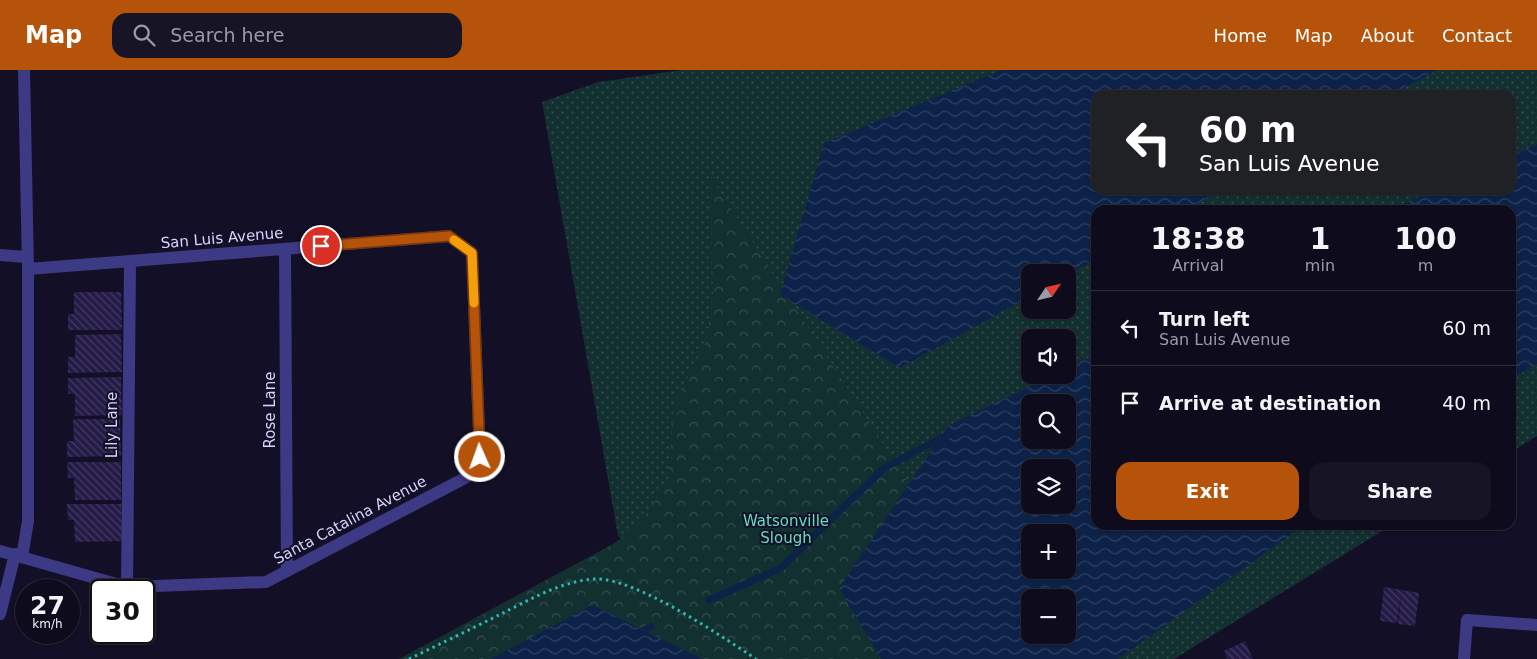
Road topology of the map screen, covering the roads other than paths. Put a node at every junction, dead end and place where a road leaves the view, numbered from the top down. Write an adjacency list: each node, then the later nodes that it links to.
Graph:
1 (24, 70): 6 (street)
2 (285, 249): 3 (street, San Luis Avenue); 5 (street, San Luis Avenue); 9 (street, Rose Lane)
3 (472, 253): 9 (street, Santa Catalina Avenue)
4 (0, 255): 6 (street, San Luis Avenue)
5 (130, 262): 6 (street, San Luis Avenue); 11 (street, Lily Lane)
6 (28, 263): 8 (street)
7 (0, 551): 8 (street, Santa Catalina Avenue)
8 (18, 556): 10 (street, Santa Catalina Avenue); 13 (street)
9 (287, 571): 12 (street, Santa Catalina Avenue)
10 (99, 579)
11 (127, 579)
12 (155, 586)
13 (0, 614)
14 (1537, 626): 15 (street)
15 (1464, 659)

